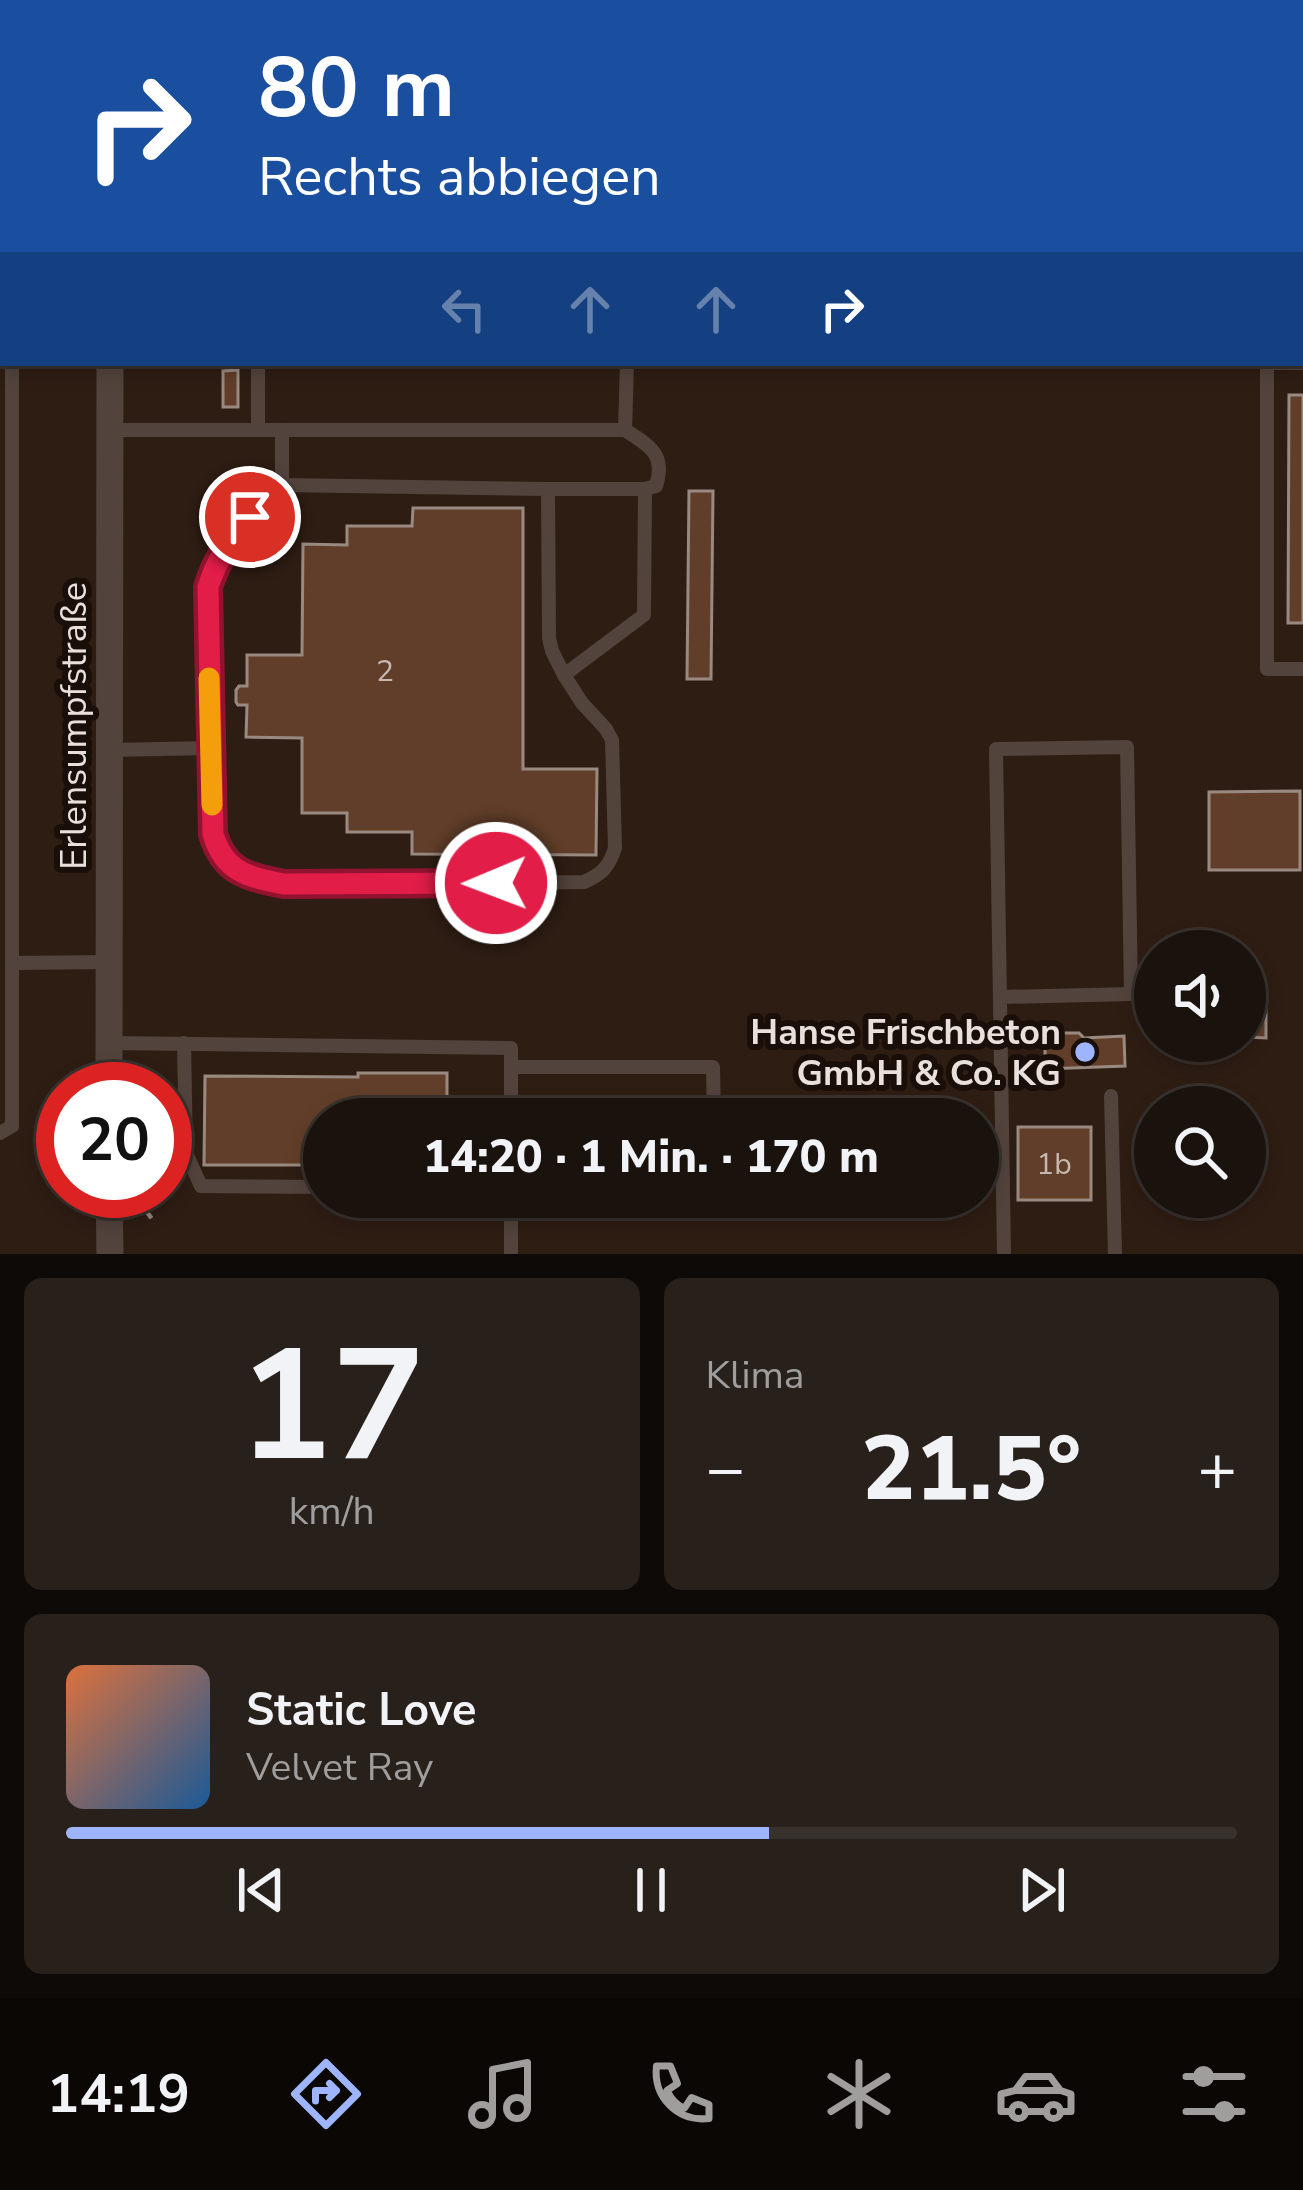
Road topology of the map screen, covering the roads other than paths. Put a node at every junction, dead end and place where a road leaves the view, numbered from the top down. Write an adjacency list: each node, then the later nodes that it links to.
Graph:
1 (12, 366): 18 (lane)
2 (110, 366): 6 (street, Erlensumpfstraße)
3 (258, 366): 7 (lane)
4 (626, 366): 9 (lane)
5 (1268, 366): 13 (lane)
6 (110, 430): 7 (lane); 16 (street, Erlensumpfstraße)
7 (258, 430): 8 (lane)
8 (282, 430): 9 (lane); 10 (lane)
9 (626, 430): 12 (lane)
10 (282, 485): 11 (lane); 15 (lane)
11 (548, 489): 12 (lane); 14 (lane)
12 (646, 489): 14 (lane)
13 (1303, 669)
14 (564, 675): 15 (lane)
15 (211, 748): 16 (lane)
16 (109, 751): 17 (street, Erlensumpfstraße)
17 (108, 962): 18 (lane); 20 (street, Erlensumpfstraße)
18 (12, 963): 27 (lane)
19 (1000, 997): 19 (lane); 33 (lane)
20 (109, 1042): 21 (lane); 22 (street, Erlensumpfstraße)
21 (184, 1043): 23 (lane); 28 (lane)
22 (109, 1062)
23 (511, 1067): 25 (lane); 26 (lane)
24 (1111, 1096): 34 (lane)
25 (511, 1098)
26 (714, 1098)
27 (0, 1133)
28 (303, 1187)
29 (109, 1218): 31 (street)
30 (511, 1218): 32 (lane)
31 (110, 1254)
32 (511, 1254)
33 (1004, 1254)
34 (1115, 1254)

